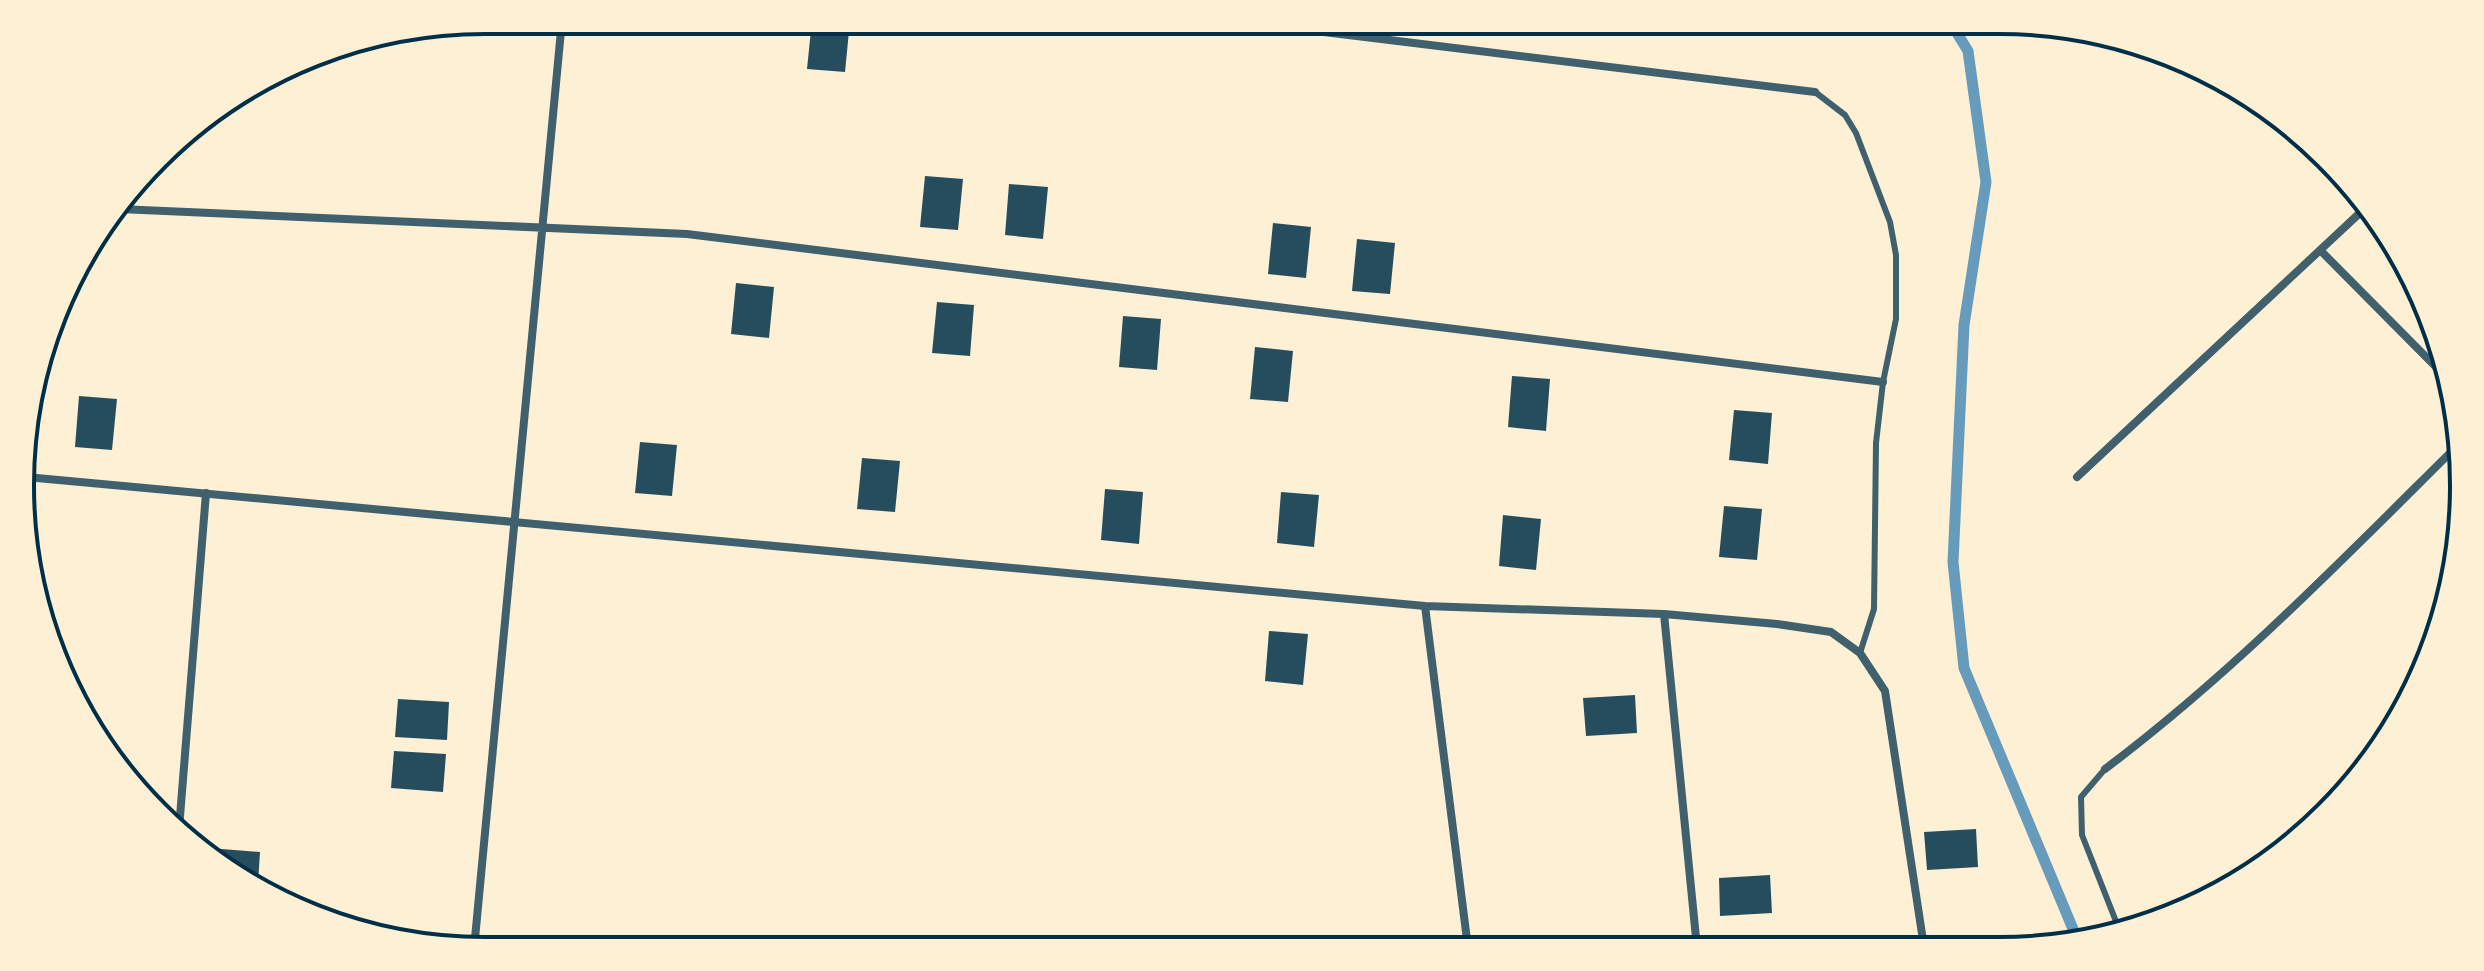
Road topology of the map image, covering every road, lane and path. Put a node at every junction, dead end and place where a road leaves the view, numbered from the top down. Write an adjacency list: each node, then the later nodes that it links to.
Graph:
1 (561, 34): 6 (street)
2 (1341, 34): 3 (street)
3 (1815, 92): 9 (lane)
4 (128, 209): 6 (street)
5 (2359, 214): 7 (street)
6 (542, 228): 9 (street); 14 (street)
7 (2320, 250): 8 (street); 11 (street)
8 (2434, 365)
9 (1883, 382): 17 (lane)
10 (2449, 454): 18 (street)
11 (2077, 477)
12 (34, 478): 13 (street)
13 (206, 493): 14 (street); 19 (street)
14 (515, 522): 15 (street); 21 (street)
15 (1425, 606): 16 (street); 22 (street)
16 (1664, 614): 17 (street); 23 (street)
17 (1860, 653): 24 (street)
18 (2105, 769): 20 (lane)
19 (180, 818)
20 (2116, 922)
21 (475, 937)
22 (1467, 937)
23 (1696, 937)
24 (1922, 937)

